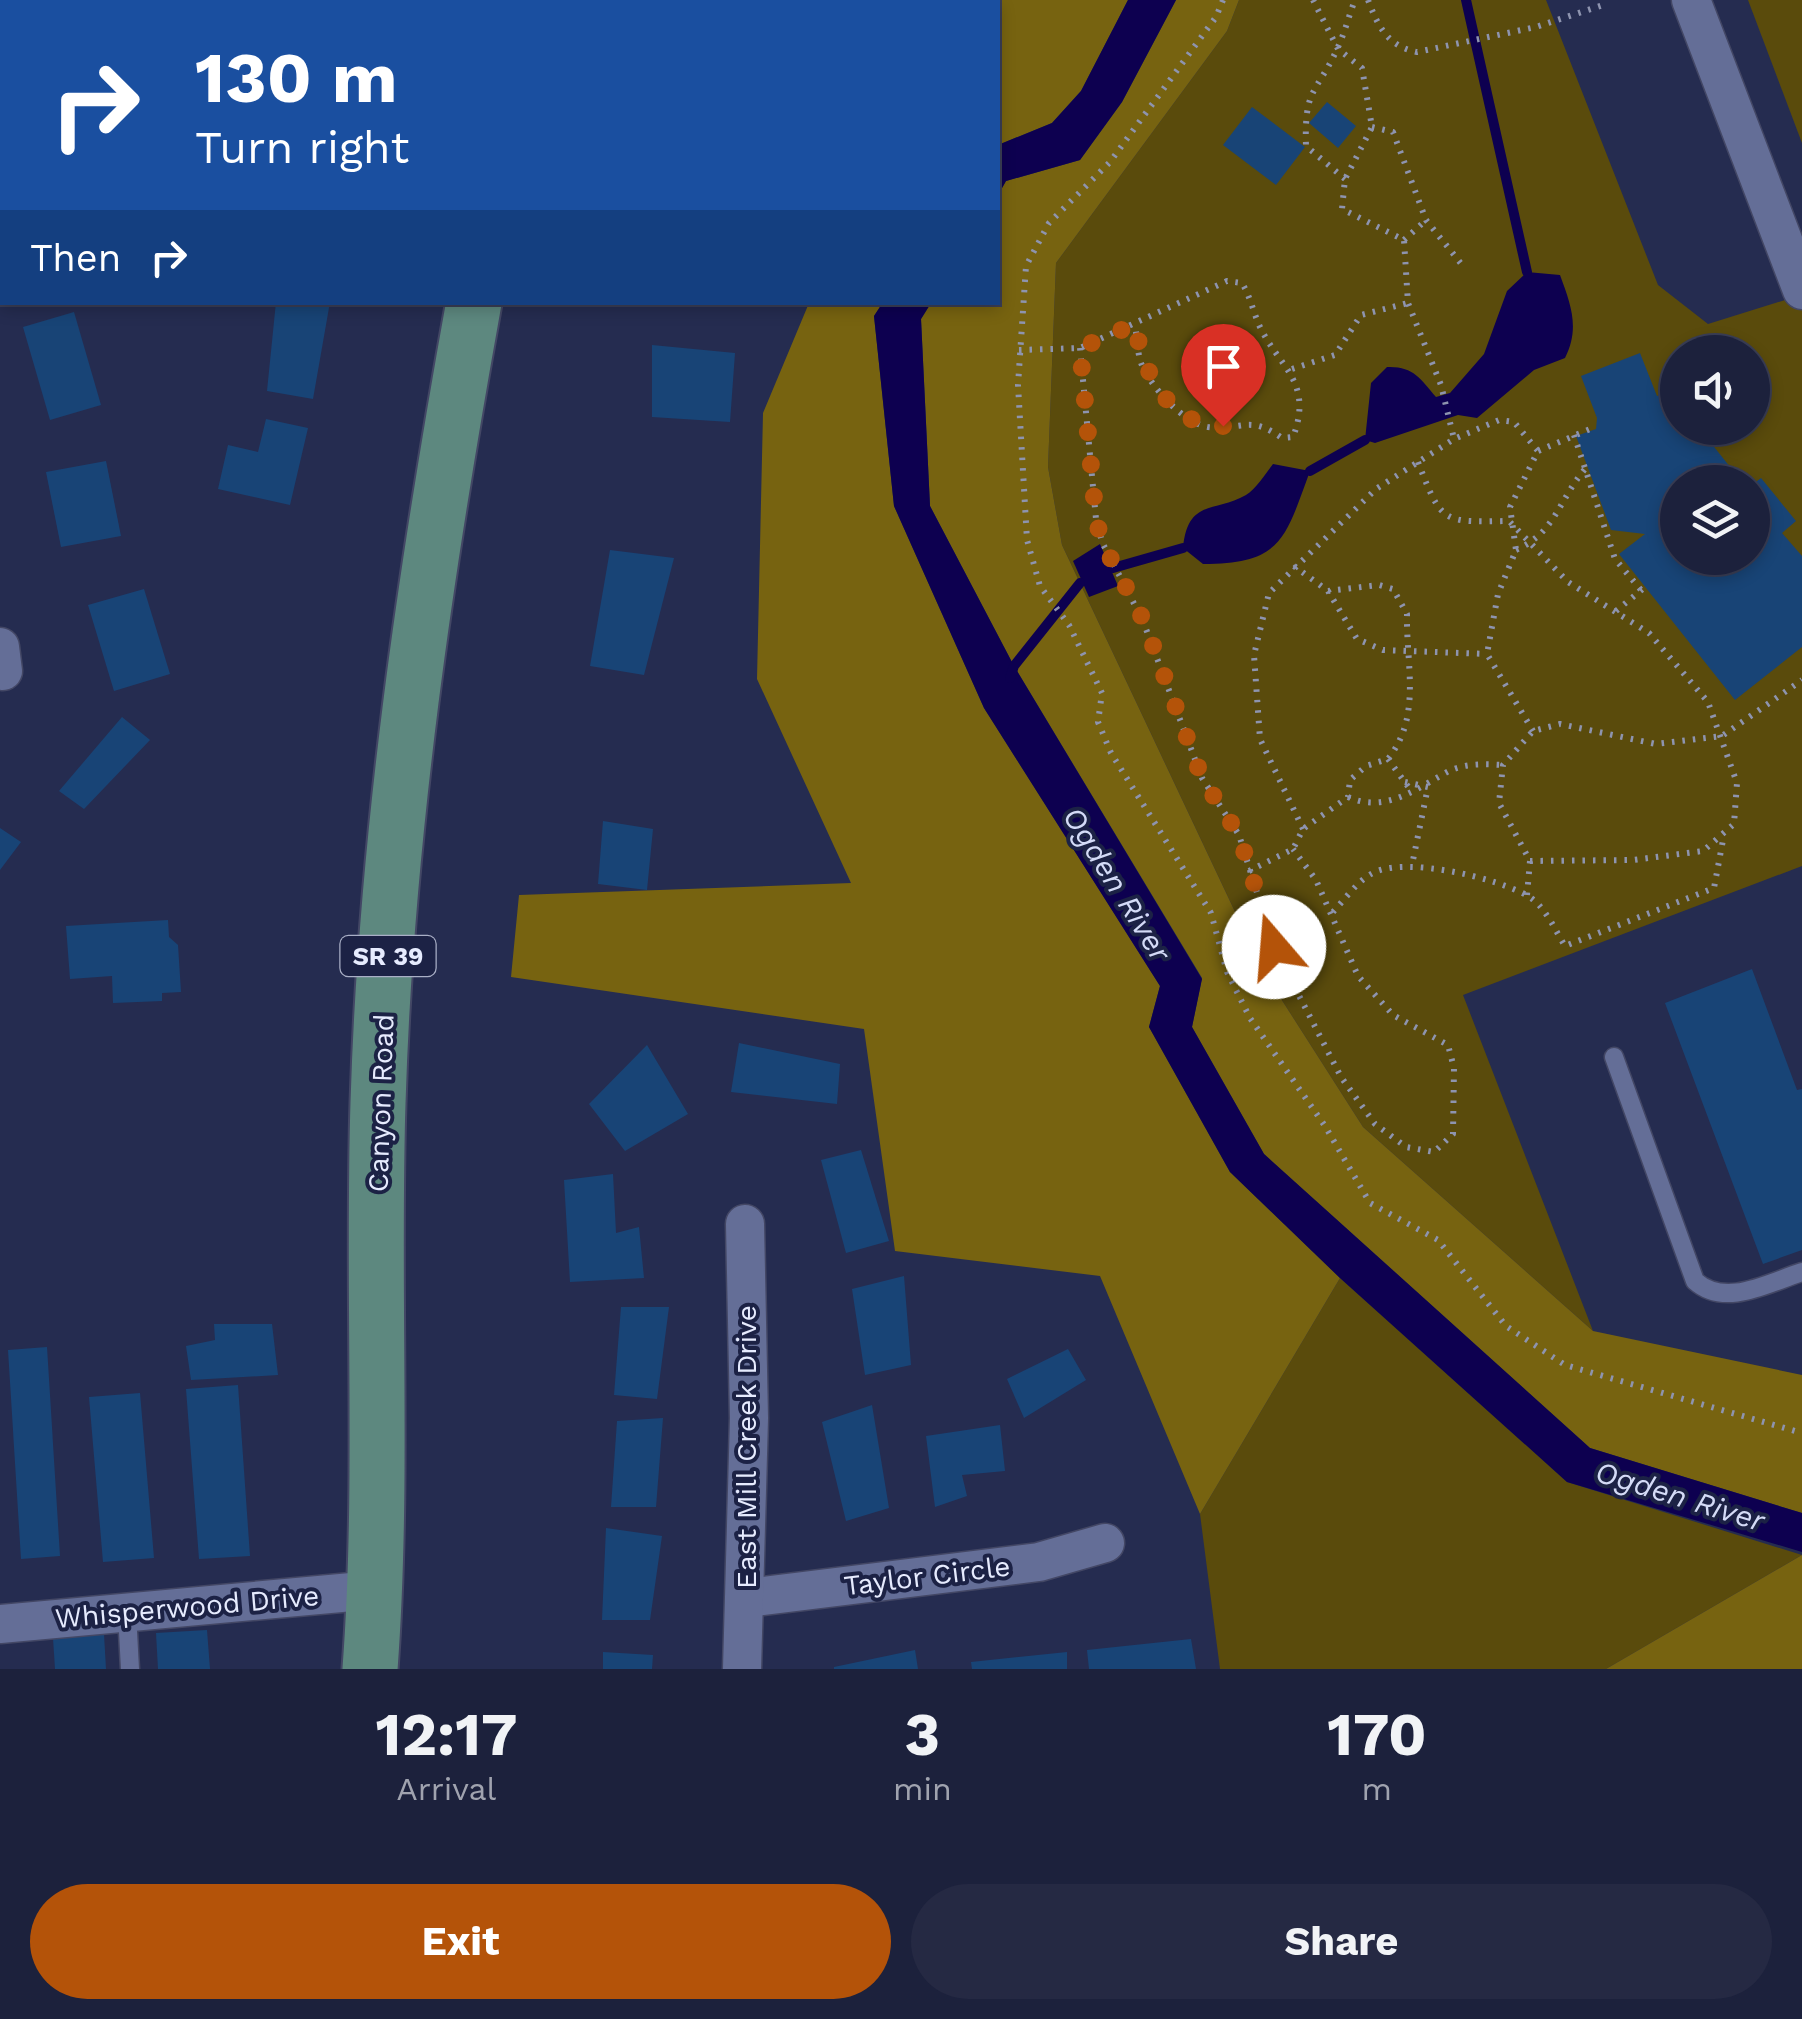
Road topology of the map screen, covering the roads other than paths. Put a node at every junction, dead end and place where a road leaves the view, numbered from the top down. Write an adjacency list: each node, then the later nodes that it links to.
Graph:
1 (1691, 0): 2 (street)
2 (1802, 290)
3 (473, 305): 8 (main road, Canyon Road / SR 39)
4 (1614, 1057): 6 (lane)
5 (745, 1224): 9 (street, East Mill Creek Drive)
6 (1802, 1272)
7 (1105, 1544): 9 (street, Taylor Circle)
8 (374, 1590): 10 (street, Whisperwood Drive); 13 (main road, Canyon Road / SR 39)
9 (746, 1598): 14 (street, East Mill Creek Drive)
10 (127, 1612): 11 (street, Whisperwood Drive); 12 (lane)
11 (0, 1624)
12 (130, 1669)
13 (370, 1669)
14 (742, 1669)

